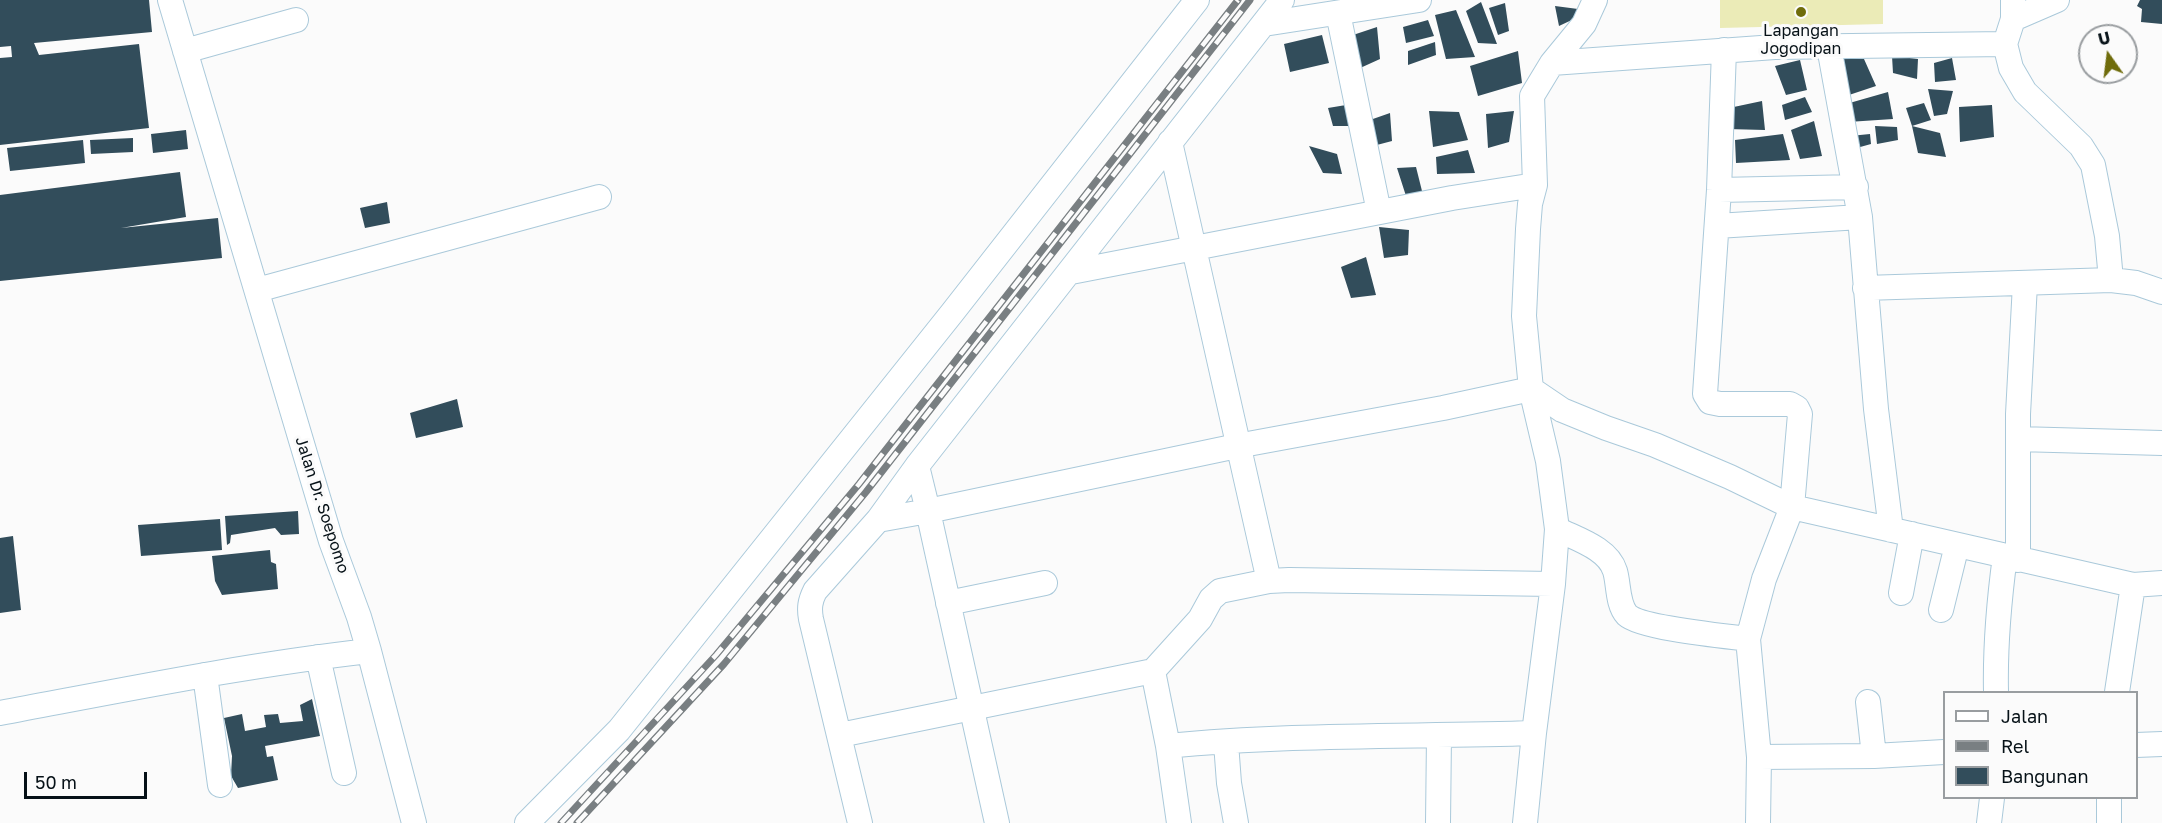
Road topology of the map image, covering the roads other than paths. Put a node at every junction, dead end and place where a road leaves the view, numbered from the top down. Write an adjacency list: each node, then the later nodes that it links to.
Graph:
1 (1197, 0): 76 (street)
2 (1282, 0): 10 (street)
3 (1419, 0): 8 (street)
4 (1595, 0): 15 (street)
5 (2057, 0): 7 (street)
6 (178, 2): 14 (street, Jalan Dr. Soepomo)
7 (2013, 10): 11 (street)
8 (1338, 13): 10 (street); 21 (street)
9 (296, 20): 14 (street)
10 (1264, 24): 16 (street)
11 (2005, 44): 12 (street); 26 (street)
12 (1829, 47): 13 (street); 18 (street)
13 (1724, 50): 15 (street); 19 (street)
14 (185, 51): 29 (street, Jalan Dr. Soepomo)
15 (1552, 63): 17 (street)
16 (1170, 142): 24 (street); 25 (street)
17 (1535, 185): 21 (street); 31 (street)
18 (1856, 187): 19 (street); 22 (street)
19 (1719, 190): 23 (street)
20 (599, 197): 29 (street)
21 (1379, 212): 24 (street)
22 (1860, 217): 23 (street); 28 (street)
23 (1717, 226): 36 (street)
24 (1194, 247): 25 (street); 34 (street)
25 (1071, 272): 35 (street)
26 (2111, 280): 27 (street); 30 (street)
27 (2025, 284): 28 (street); 32 (street)
28 (1865, 288): 40 (street)
29 (257, 290): 52 (street, Jalan Dr. Soepomo)
30 (2162, 292)
31 (1531, 388): 34 (street); 36 (street); 39 (street)
32 (2018, 439): 33 (street); 42 (street)
33 (2162, 442)
34 (1237, 446): 37 (street); 43 (street)
35 (917, 466): 37 (street); 38 (street)
36 (1792, 507): 40 (street); 51 (street)
37 (928, 511): 38 (street); 49 (street)
38 (878, 520): 62 (street)
39 (1557, 529): 46 (street); 51 (street)
40 (1902, 532): 41 (street); 48 (street)
41 (1957, 545): 42 (street); 50 (street)
42 (2012, 558): 47 (street); 56 (street)
43 (1269, 581): 46 (street); 54 (street)
44 (1045, 583): 49 (street)
45 (2162, 583): 47 (street)
46 (1553, 584): 61 (street)
47 (2133, 585): 57 (street)
48 (1901, 593)
49 (948, 603): 59 (street)
50 (1941, 610)
51 (1748, 639): 70 (street)
52 (369, 651): 53 (street); 75 (street, Jalan Dr. Soepomo)
53 (318, 657): 55 (street); 71 (street)
54 (1153, 671): 59 (street); 67 (street)
55 (205, 675): 60 (street); 72 (street)
56 (1996, 691)
57 (2117, 691)
58 (1868, 702): 69 (street)
59 (972, 709): 62 (street); 78 (street)
60 (0, 713)
61 (1534, 733): 63 (street); 82 (street)
62 (840, 735): 77 (street)
63 (1439, 736): 64 (street); 81 (street)
64 (1226, 743): 67 (street); 80 (street)
65 (2162, 744): 66 (street)
66 (2138, 745)
67 (1168, 746): 79 (street)
68 (1943, 752): 69 (street)
69 (1874, 756): 70 (street)
70 (1759, 757): 83 (street)
71 (344, 772)
72 (220, 785)
73 (1992, 799): 84 (street)
74 (2109, 799): 85 (street)
75 (414, 823)
76 (527, 823)
77 (860, 823)
78 (997, 823)
79 (1179, 823)
80 (1236, 823)
81 (1438, 823)
82 (1525, 823)
83 (1758, 823)
84 (1989, 823)
85 (2109, 823)

